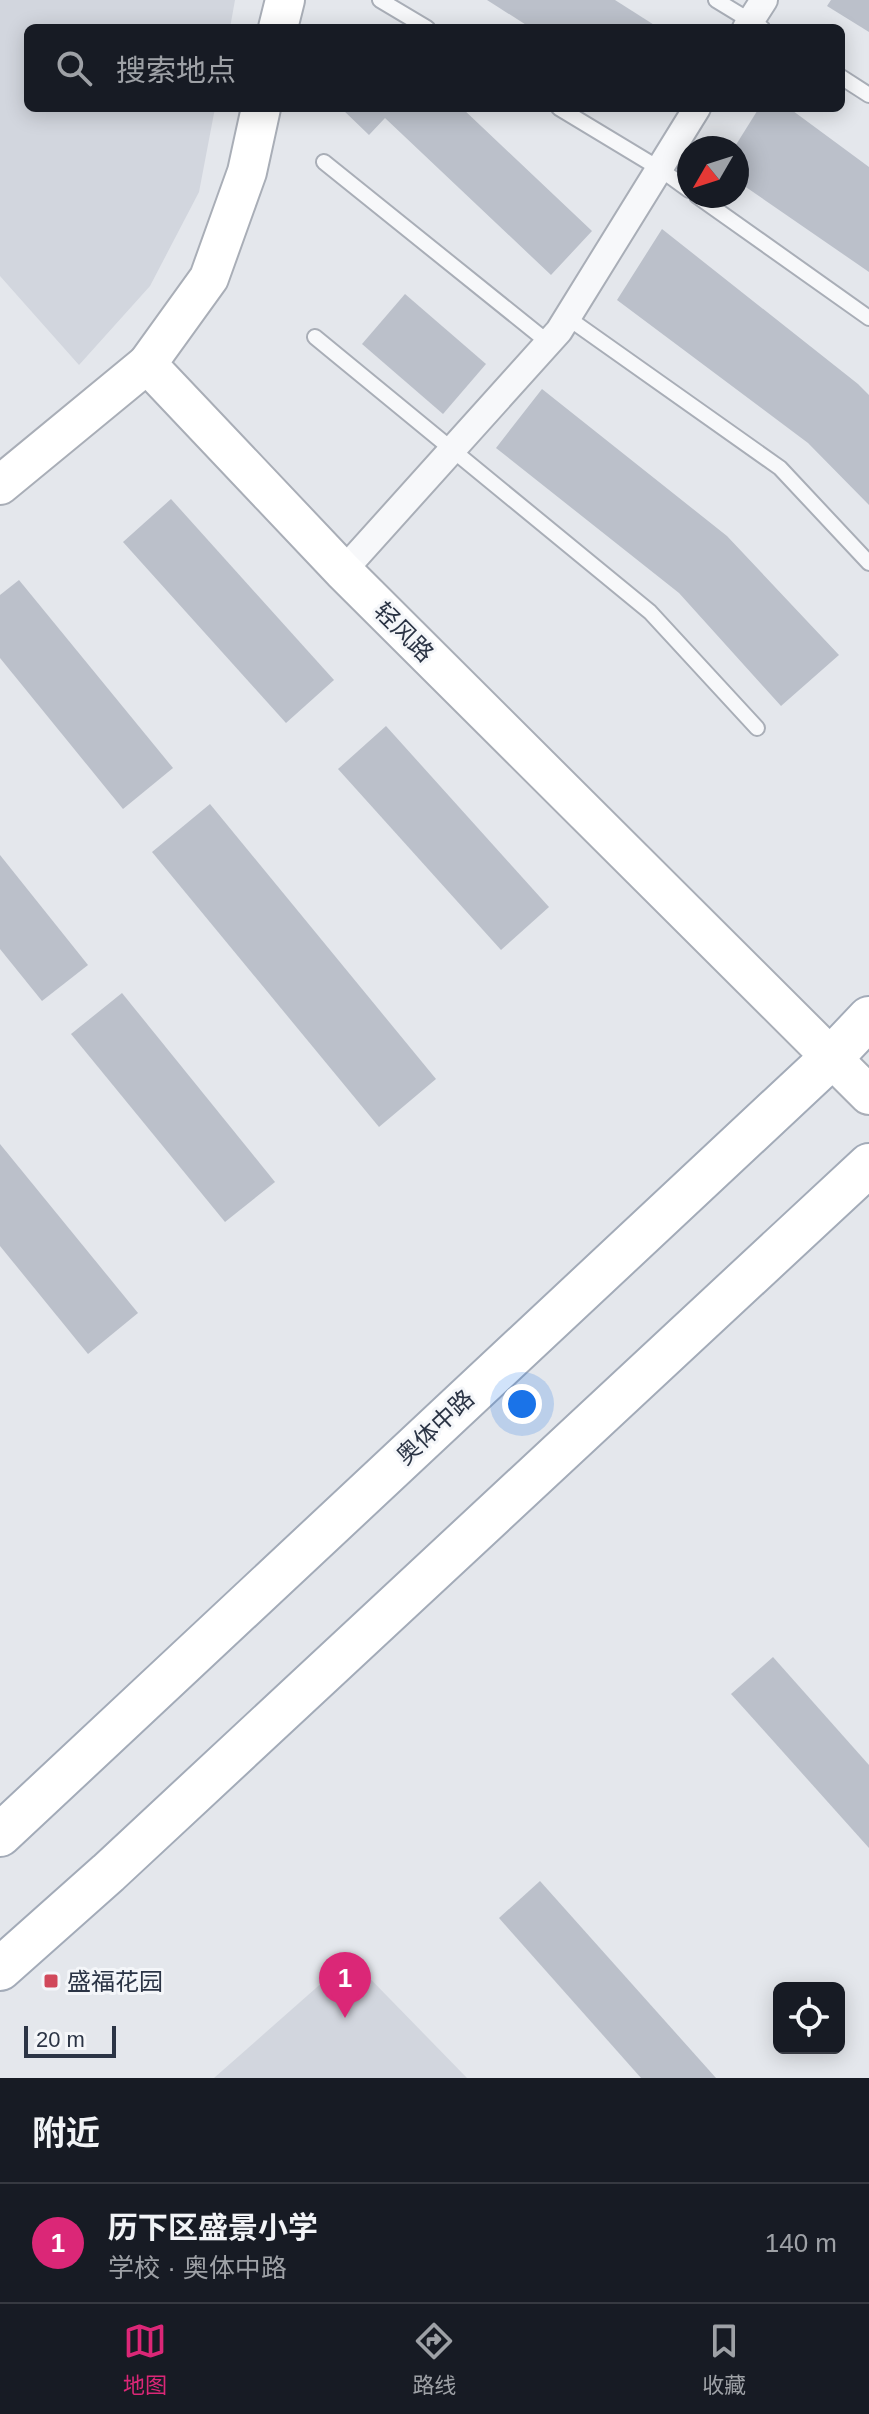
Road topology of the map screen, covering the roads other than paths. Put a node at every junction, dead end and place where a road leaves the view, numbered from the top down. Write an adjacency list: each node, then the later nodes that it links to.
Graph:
1 (285, 0): 5 (street)
2 (380, 0): 6 (lane)
3 (716, 0): 4 (lane)
4 (756, 19)
5 (279, 24)
6 (420, 24)
7 (845, 80): 8 (lane)
8 (869, 95)
9 (260, 112): 20 (street)
10 (566, 112): 13 (lane)
11 (695, 112): 13 (street)
12 (324, 162): 19 (lane)
13 (660, 169): 14 (lane); 16 (street)
14 (677, 181)
15 (714, 208): 17 (lane)
16 (568, 318): 19 (street); 23 (lane)
17 (869, 318)
18 (315, 337): 21 (lane)
19 (549, 343): 21 (street)
20 (147, 364): 22 (street); 24 (street, 轻风路)
21 (453, 450): 24 (street); 25 (lane)
22 (0, 485)
23 (869, 563)
24 (343, 571): 27 (street, 轻风路)
25 (757, 728)
26 (869, 1018): 27 (main road, 奥体中路)
27 (832, 1057): 28 (street, 轻风路); 30 (main road, 奥体中路)
28 (869, 1095)
29 (869, 1165): 31 (main road)
30 (0, 1835)
31 (0, 1969)

